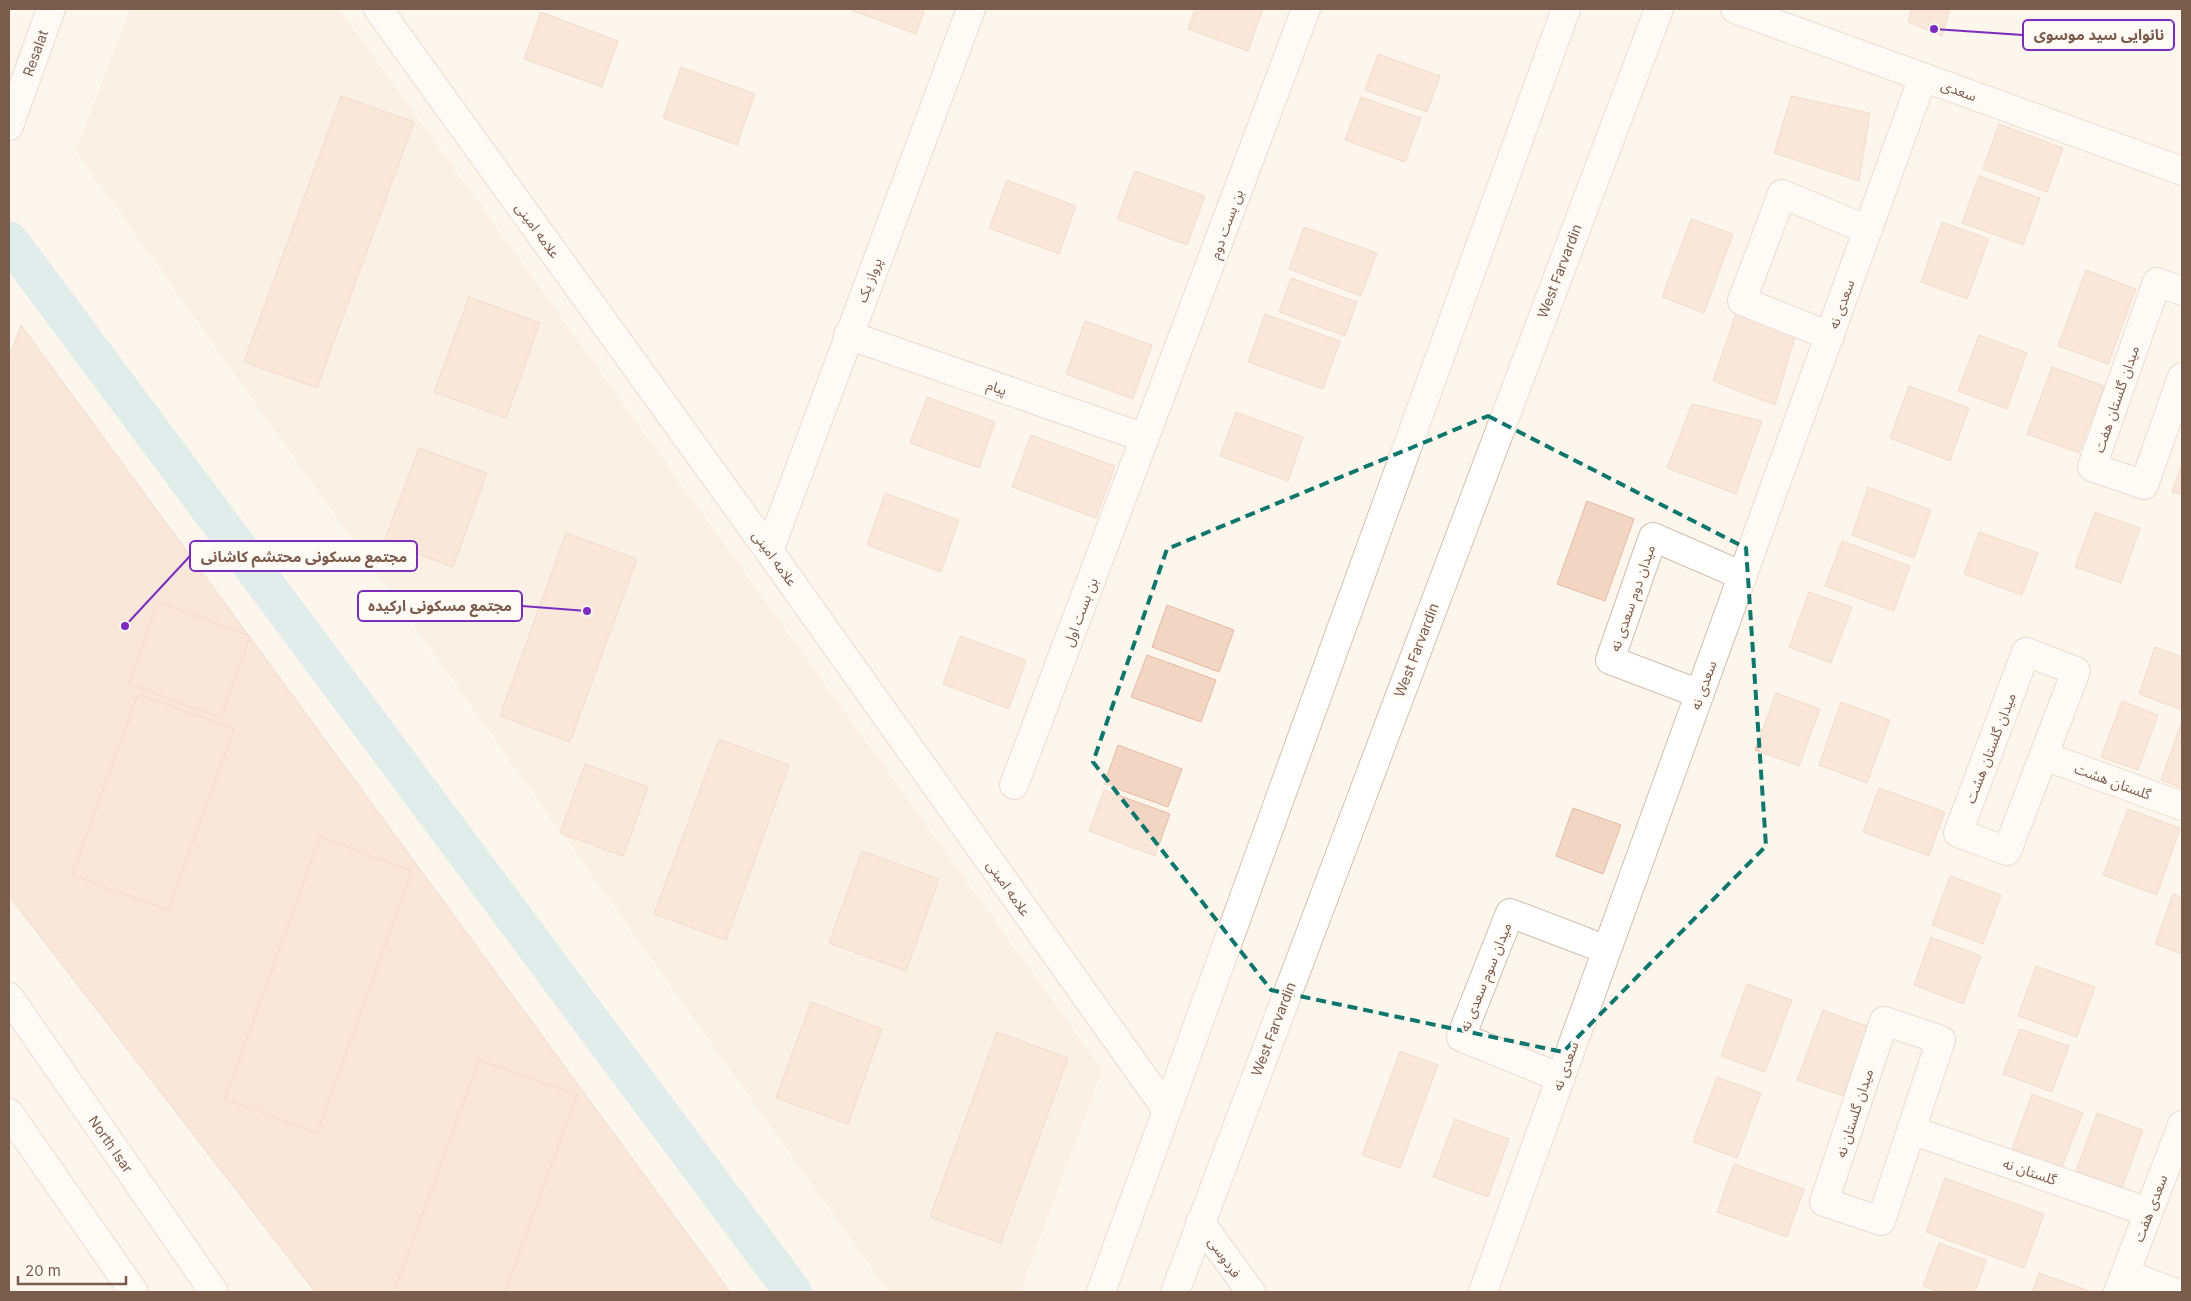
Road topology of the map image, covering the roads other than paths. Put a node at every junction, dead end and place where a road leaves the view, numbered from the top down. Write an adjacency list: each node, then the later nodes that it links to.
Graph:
1 (51, 9): 9 (street, Resalat)
2 (378, 9): 17 (street, علامه امینی)
3 (971, 9): 13 (street, پرواز یک)
4 (1306, 9): 16 (street, بن بست دوم)
5 (1566, 9): 26 (street)
6 (1659, 9): 31 (street, West Farvardin)
7 (1735, 9): 8 (street, سعدی)
8 (1923, 77): 10 (street, سعدی); 11 (street, سعدی نه)
9 (9, 126)
10 (2182, 172)
11 (1868, 230): 14 (street, سعدی نه); 14 (street)
12 (2182, 291): 15 (street, میدان گلستان هفت)
13 (848, 335): 16 (street, پیام); 17 (street, پرواز یک)
14 (1830, 336): 18 (street, سعدی نه)
15 (2180, 388)
16 (1146, 438): 21 (street, بن بست اول)
17 (770, 551): 26 (street, علامه امینی)
18 (1743, 576): 19 (street, سعدی نه); 19 (street, میدان دوم سعدی نه)
19 (1700, 694): 23 (street, سعدی نه)
20 (2044, 756): 20 (street, میدان گلستان هشت); 22 (street, گلستان هشت)
21 (1014, 785)
22 (2182, 806)
23 (1607, 950): 25 (street, سعدی نه); 25 (street, میدان سوم سعدی نه)
24 (9, 997): 34 (street, North Isar)
25 (1561, 1078): 38 (street, سعدی نه)
26 (1167, 1110): 35 (street)
27 (9, 1113): 33 (street)
28 (1911, 1130): 28 (street, میدان گلستان نه); 30 (street, گلستان نه)
29 (2179, 1140): 30 (street, سعدی هفت)
30 (2148, 1212): 32 (street, سعدی هفت)
31 (1200, 1222): 36 (street, West Farvardin); 37 (street, فردوسی)
32 (2121, 1283): 39 (street)
33 (134, 1292)
34 (214, 1292)
35 (1100, 1292)
36 (1175, 1292)
37 (1250, 1292)
38 (1483, 1292)
39 (2174, 1292)

